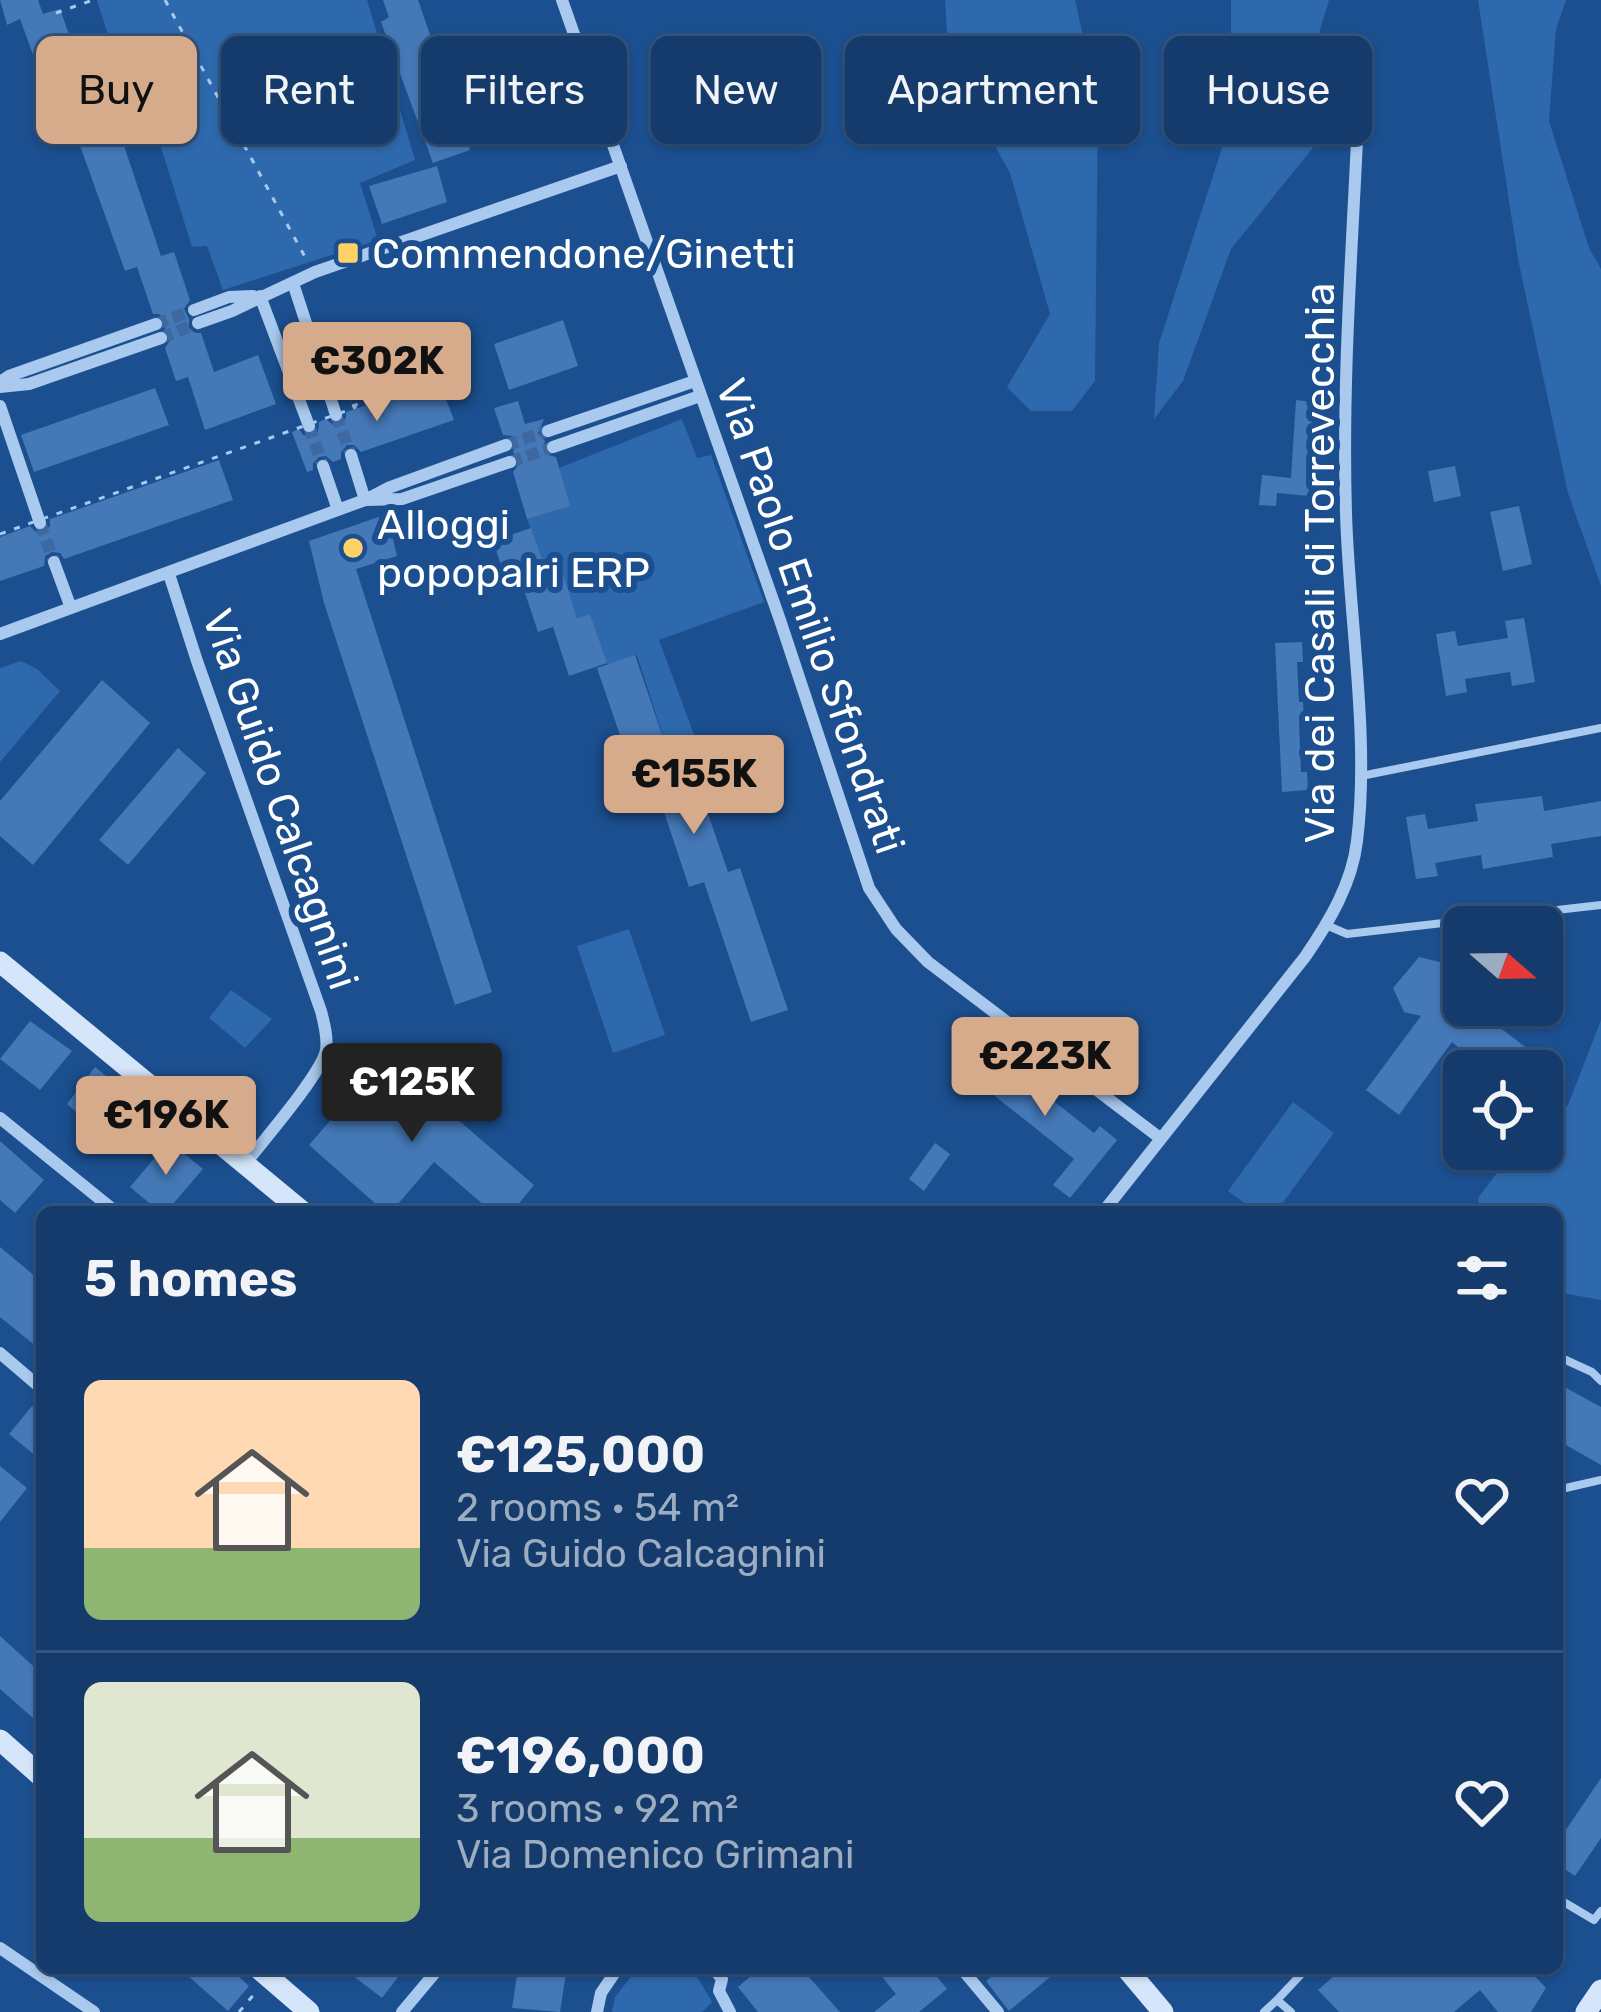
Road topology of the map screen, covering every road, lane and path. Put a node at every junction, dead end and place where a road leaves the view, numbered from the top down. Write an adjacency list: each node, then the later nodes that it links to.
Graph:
1 (93, 0): 4 (path)
2 (165, 0): 7 (path)
3 (562, 0): 6 (street, Via Paolo Emilio Sfondrati)
4 (56, 13)
5 (1357, 144): 34 (street, Via dei Casali di Torrevecchia)
6 (621, 166): 7 (street); 12 (street, Via Paolo Emilio Sfondrati)
7 (315, 272): 8 (street)
8 (292, 283): 9 (street); 17 (street)
9 (260, 296): 10 (street); 18 (street)
10 (196, 316)
11 (159, 331): 13 (street)
12 (695, 381): 14 (street, Via Paolo Emilio Sfondrati); 19 (street)
13 (0, 384)
14 (700, 396): 21 (street); 39 (street, Via Paolo Emilio Sfondrati)
15 (364, 402): 28 (path, bridge)
16 (0, 406): 27 (street)
17 (336, 416)
18 (310, 426)
19 (548, 431)
20 (506, 446): 25 (street)
21 (553, 447)
22 (351, 455): 25 (street)
23 (510, 462): 25 (street)
24 (323, 466): 26 (street)
25 (365, 500): 26 (street)
26 (338, 510): 30 (street)
27 (40, 523)
28 (0, 534)
29 (54, 562): 31 (street)
30 (169, 574): 31 (street); 40 (street, Via Guido Calcagnini)
31 (71, 608): 32 (street)
32 (0, 634)
33 (1601, 728): 34 (lane)
34 (1361, 776): 36 (street, Via dei Casali di Torrevecchia)
35 (1601, 904): 36 (lane)
36 (1326, 925): 39 (street, Via dei Casali di Torrevecchia)
37 (0, 962): 40 (main road)
38 (0, 1118): 41 (street)
39 (1160, 1138): 43 (street, Via dei Casali di Torrevecchia)
40 (245, 1164): 42 (main road)
41 (109, 1206)
42 (296, 1206)
43 (1108, 1206)
44 (0, 1353): 47 (street)
45 (1563, 1359): 46 (lane)
46 (1601, 1381)
47 (36, 1384)
48 (1601, 1480): 49 (lane)
49 (1563, 1489)
50 (0, 1740): 51 (main road)
51 (36, 1772)
52 (1563, 1902): 53 (lane)
53 (1601, 1911)
54 (0, 1948): 55 (street)
55 (36, 1971)
56 (40, 1974): 67 (street)
57 (263, 1974): 68 (path)
58 (265, 1974): 69 (main road)
59 (434, 1974): 70 (street)
60 (613, 1974): 71 (street)
61 (718, 1974): 72 (street)
62 (967, 1974): 73 (street)
63 (1131, 1974): 74 (main road)
64 (1301, 1974): 66 (lane)
65 (1601, 1990): 77 (main road)
66 (1277, 2000): 75 (lane); 76 (lane)
67 (94, 2012)
68 (238, 2012)
69 (309, 2012)
70 (402, 2012)
71 (597, 2012)
72 (730, 2012)
73 (998, 2012)
74 (1162, 2012)
75 (1264, 2012)
76 (1292, 2012)
77 (1586, 2012)

